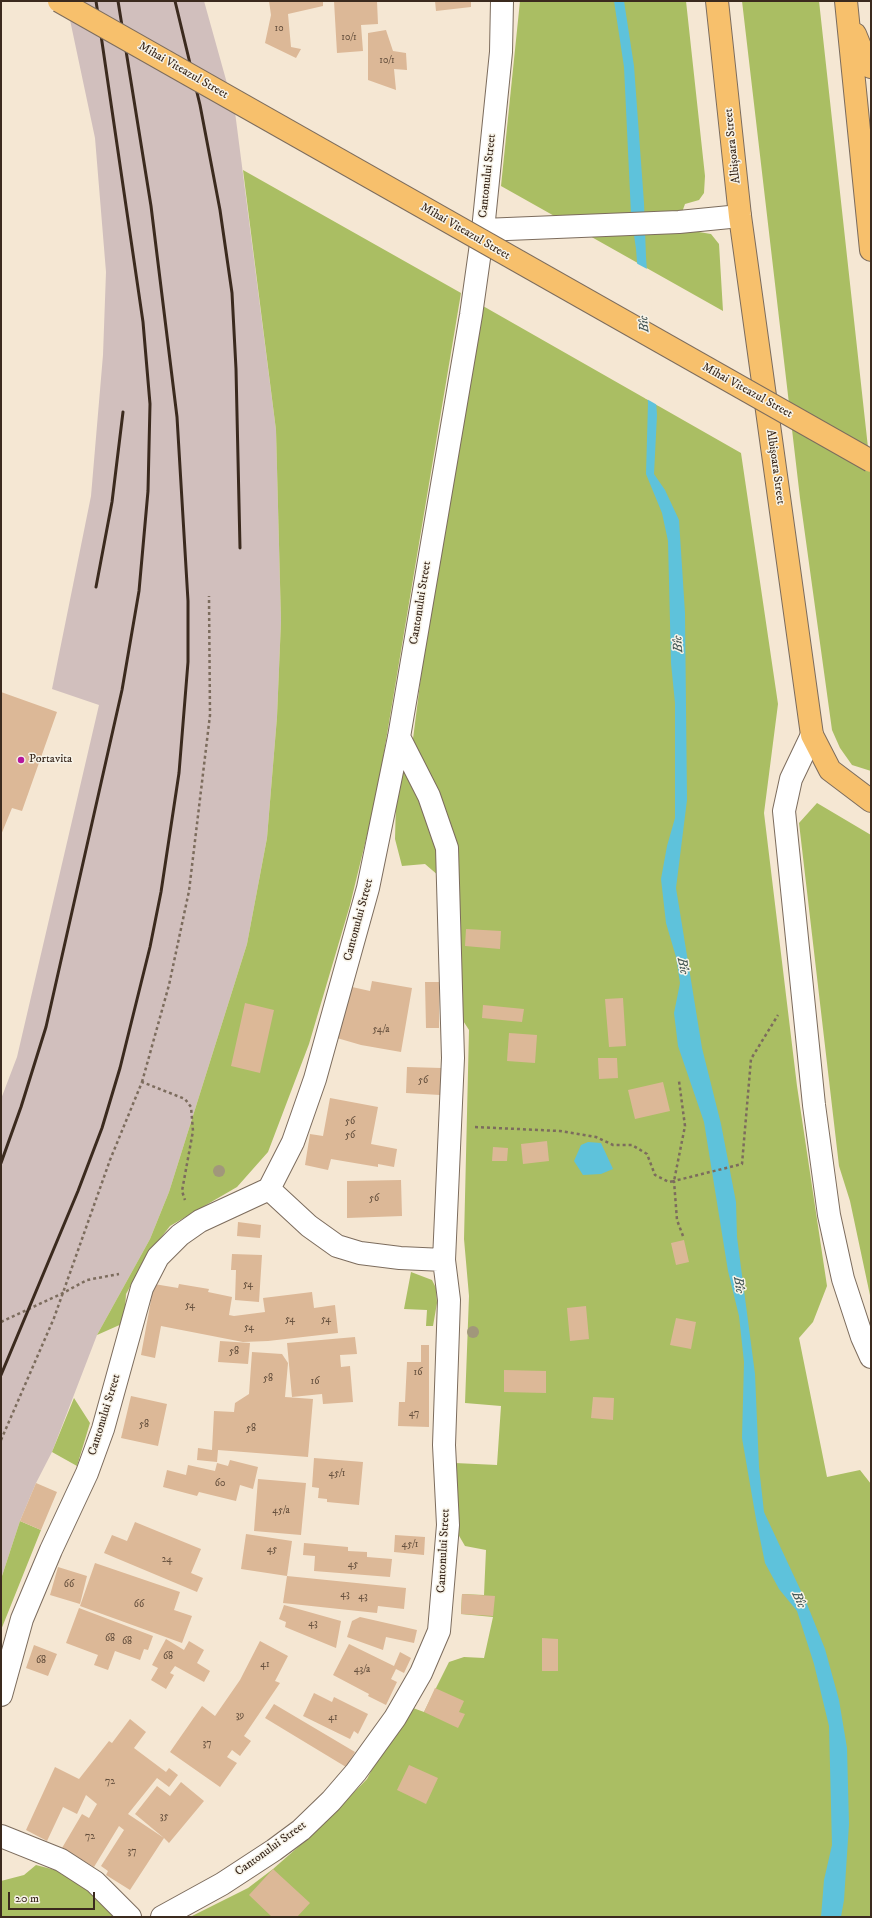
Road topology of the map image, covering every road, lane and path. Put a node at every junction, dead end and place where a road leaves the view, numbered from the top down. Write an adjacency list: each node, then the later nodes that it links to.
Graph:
1 (59, 1): 9 (main road, Mihai Viteazul Street, bridge)
2 (502, 1): 7 (street, Cantonului Street)
3 (717, 1): 6 (main road, Albișoara Street)
4 (846, 7): 5 (main road); 8 (main road)
5 (871, 67)
6 (740, 216): 7 (street); 11 (main road, Albișoara Street)
7 (483, 230): 12 (street, Cantonului Street)
8 (871, 250)
9 (871, 461)
10 (209, 596): 16 (path)
11 (812, 735): 13 (main road, Albișoara Street); 14 (street)
12 (399, 737): 17 (street, Cantonului Street); 19 (street, Cantonului Street)
13 (866, 798)
14 (804, 1006): 18 (path); 26 (street)
15 (679, 1080): 18 (path)
16 (142, 1082): 20 (path); 24 (path)
17 (450, 1127): 18 (path); 22 (street, Cantonului Street)
18 (674, 1181): 21 (path)
19 (269, 1189): 20 (street, Cantonului Street); 22 (street)
20 (192, 1226): 23 (street, Cantonului Street)
21 (683, 1236)
22 (444, 1260): 31 (street, Cantonului Street)
23 (154, 1265): 24 (path); 28 (street, Cantonului Street)
24 (63, 1293): 25 (path); 27 (path)
25 (1, 1322)
26 (871, 1357)
27 (1, 1440)
28 (1, 1695)
29 (1, 1836): 30 (street)
30 (130, 1917)
31 (162, 1917)

